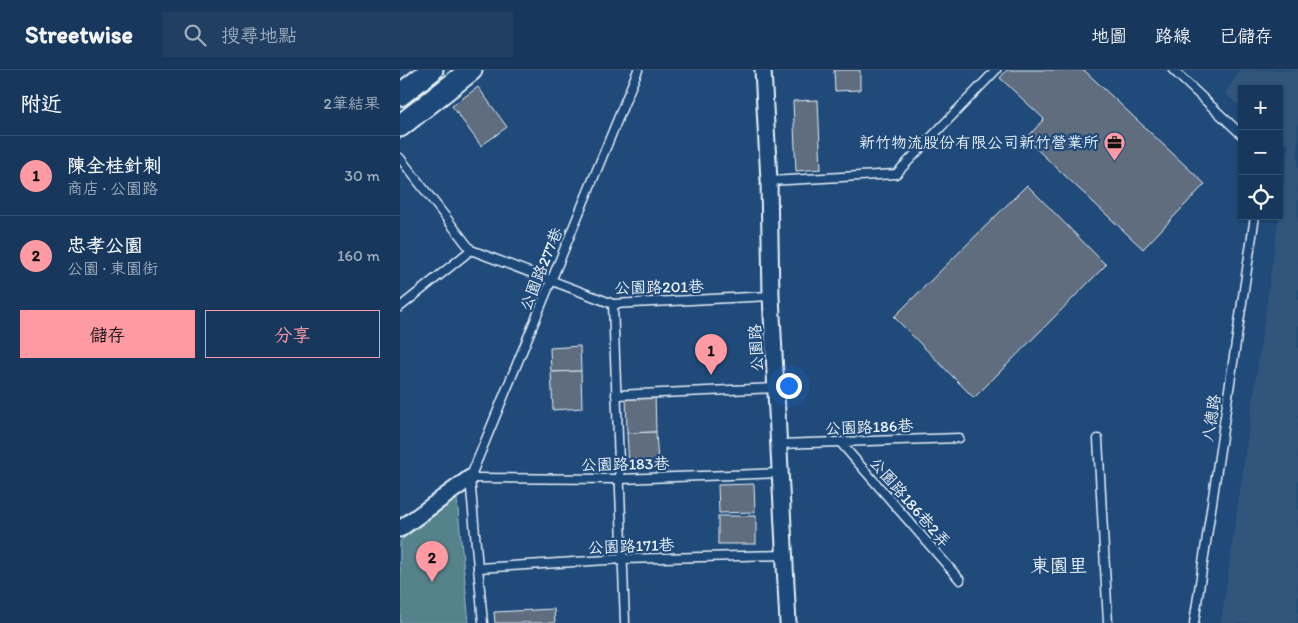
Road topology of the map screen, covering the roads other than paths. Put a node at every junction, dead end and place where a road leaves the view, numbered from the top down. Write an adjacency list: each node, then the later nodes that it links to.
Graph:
1 (412, 70): 9 (main road)
2 (432, 70): 10 (main road)
3 (449, 70): 11 (main road)
4 (471, 70): 12 (main road)
5 (638, 70): 18 (lane, 公園路277巷)
6 (763, 70): 15 (street, 公園路)
7 (996, 70): 15 (lane)
8 (1173, 70): 13 (lane)
9 (400, 80)
10 (400, 95)
11 (400, 110)
12 (400, 126)
13 (1238, 131)
14 (400, 158): 17 (lane)
15 (769, 181): 19 (street, 公園路)
16 (1254, 220): 40 (lane, 八德路)
17 (471, 250): 18 (lane, 公園路201巷); 21 (lane)
18 (551, 281): 20 (lane, 公園路201巷); 29 (lane, 公園路277巷)
19 (770, 296): 20 (lane, 公園路201巷); 22 (street, 公園路)
20 (613, 304): 23 (lane)
21 (400, 307)
22 (776, 388): 23 (lane); 27 (street, 公園路)
23 (616, 395): 30 (lane)
24 (959, 438): 26 (lane, 公園路186巷)
25 (1098, 439): 39 (lane)
26 (840, 442): 27 (lane, 公園路186巷); 35 (lane, 公園路186巷2弄)
27 (780, 444): 28 (street, 公園路)
28 (781, 473): 30 (lane, 公園路183巷); 32 (street, 公園路)
29 (470, 478): 30 (lane, 公園路183巷); 31 (street); 34 (lane)
30 (620, 479): 33 (lane)
31 (400, 529)
32 (785, 555): 33 (lane, 公園路171巷); 38 (street, 公園路)
33 (622, 559): 34 (lane, 公園路171巷); 37 (lane)
34 (478, 568): 36 (lane)
35 (960, 580)
36 (483, 623)
37 (625, 623)
38 (788, 623)
39 (1108, 623)
40 (1194, 623)

